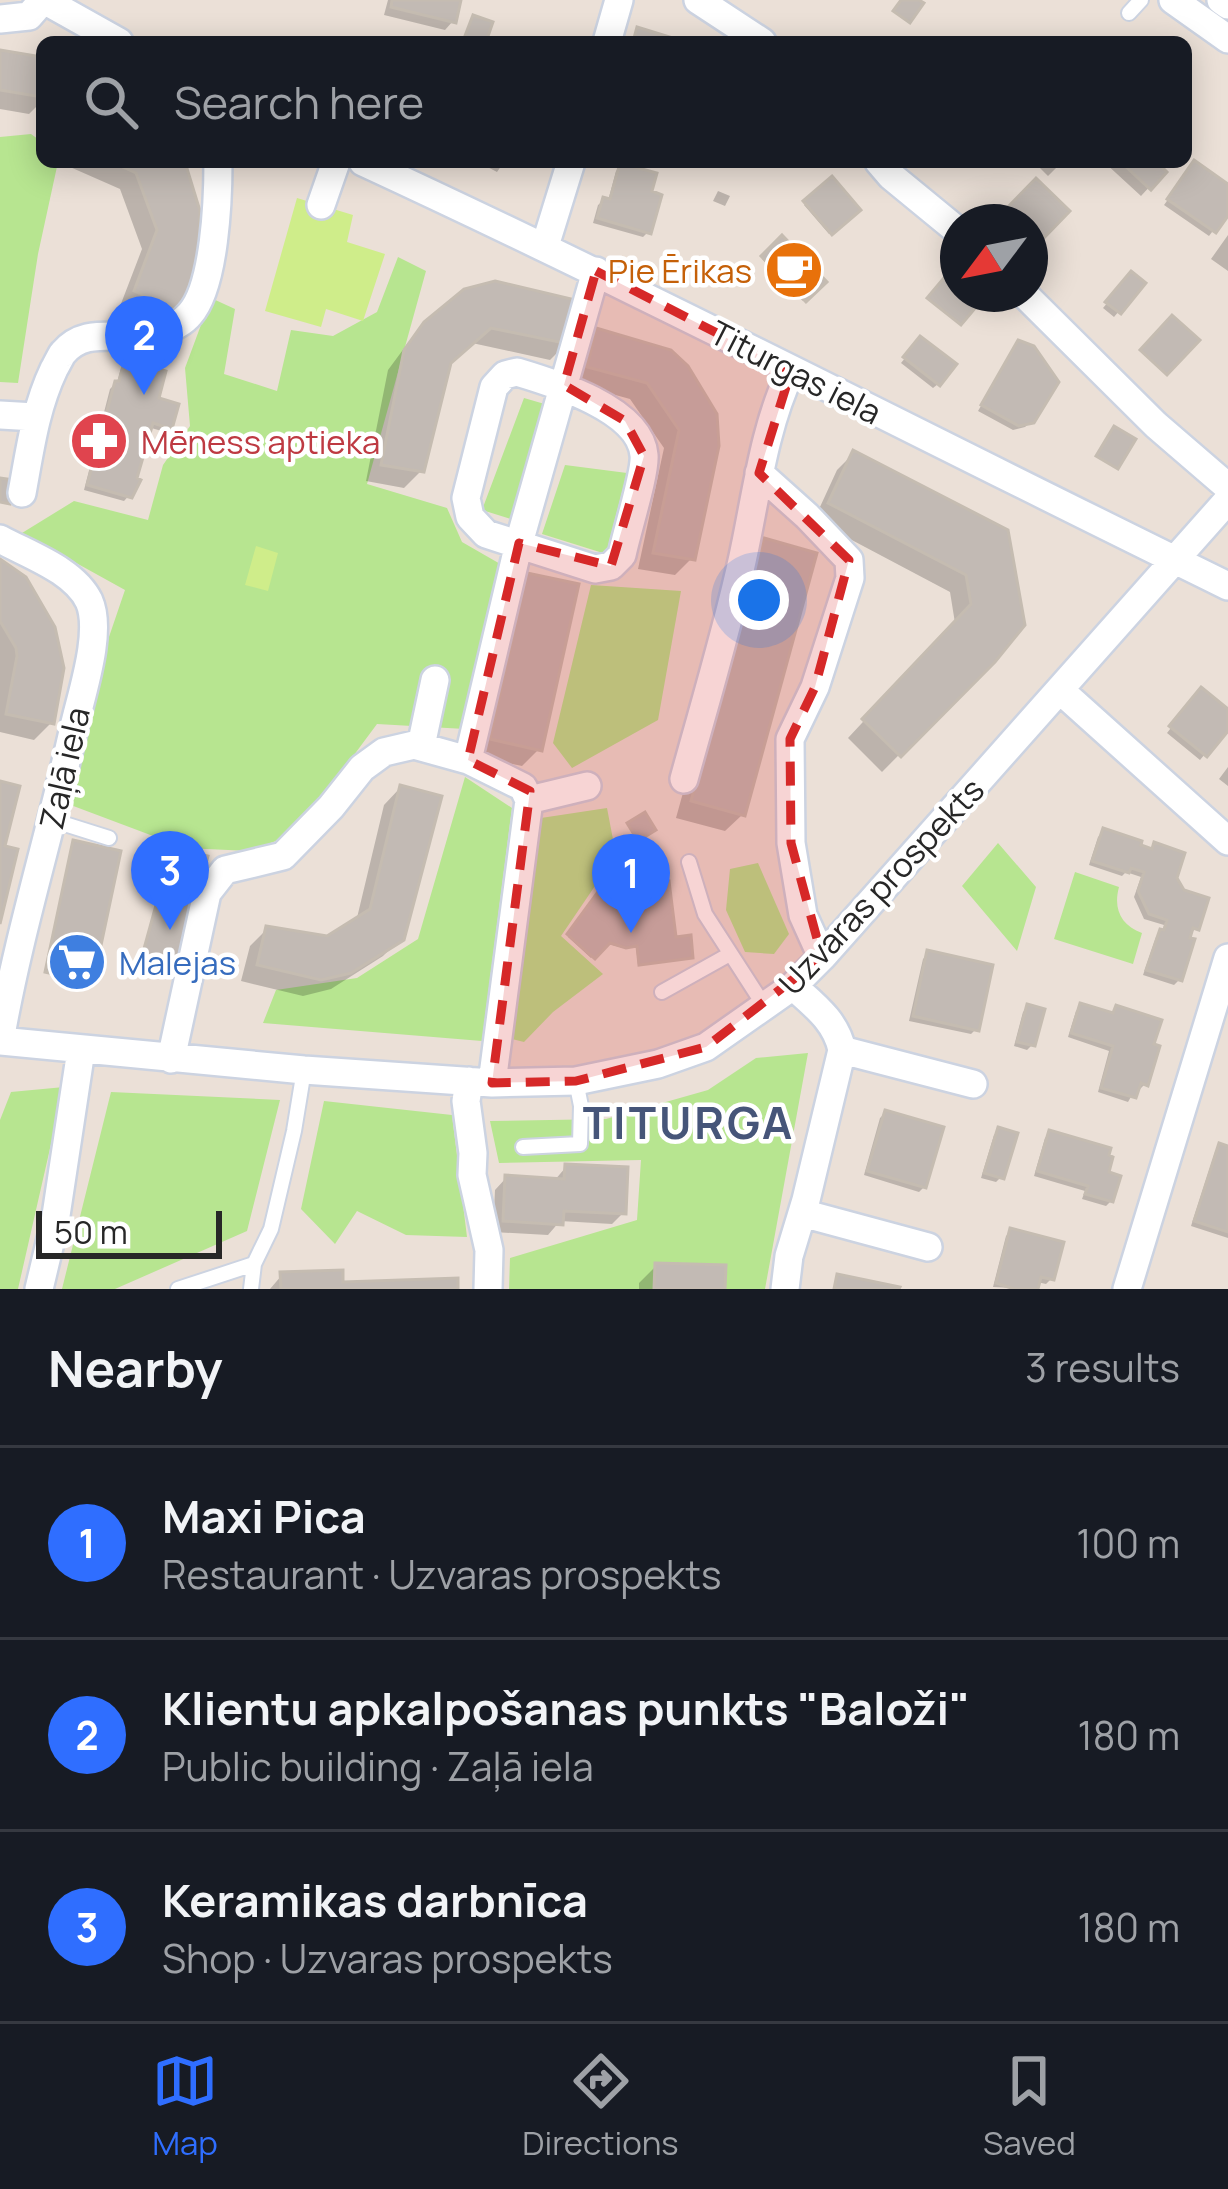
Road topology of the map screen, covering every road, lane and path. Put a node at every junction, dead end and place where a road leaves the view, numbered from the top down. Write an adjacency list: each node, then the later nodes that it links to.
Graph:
1 (43, 0): 7 (street); 8 (street)
2 (619, 0): 9 (street)
3 (698, 0): 10 (street)
4 (1141, 0): 6 (lane)
5 (1173, 0): 11 (street)
6 (1129, 14)
7 (0, 19)
8 (108, 36)
9 (609, 36)
10 (753, 36)
11 (1228, 39)
12 (218, 168): 25 (street)
13 (335, 168): 17 (street)
14 (376, 168): 19 (street, Titurgas iela)
15 (569, 168): 19 (street)
16 (884, 168): 18 (street)
17 (321, 205)
18 (940, 216)
19 (545, 246): 20 (street, Titurgas iela)
20 (596, 272): 22 (street, Titurgas iela); 23 (street)
21 (1042, 312): 27 (street)
22 (791, 371): 26 (street); 32 (street, Titurgas iela)
23 (564, 385): 31 (street); 31 (street); 31 (street)
24 (0, 415): 25 (street)
25 (35, 417): 28 (street)
26 (759, 473): 38 (street); 46 (street)
27 (1228, 487)
28 (22, 494)
29 (1228, 500): 32 (street, Uzvaras prospekts)
30 (0, 539): 41 (street, Zaļā iela)
31 (519, 543): 37 (street)
32 (1174, 560): 33 (street, Titurgas iela); 35 (street, Uzvaras prospekts)
33 (1228, 586)
34 (435, 680): 36 (street)
35 (1060, 691): 43 (street); 46 (street, Uzvaras prospekts)
36 (422, 746): 37 (street); 54 (street)
37 (469, 760): 40 (street)
38 (684, 779)
39 (587, 786): 40 (street)
40 (529, 800): 57 (street)
41 (52, 820): 42 (lane); 51 (street, Zaļā iela)
42 (109, 838)
43 (1228, 841)
44 (689, 862): 45 (lane)
45 (730, 954): 49 (lane); 50 (lane)
46 (822, 957): 48 (street, Uzvaras prospekts)
47 (1228, 958): 68 (street)
48 (793, 986): 50 (street, Uzvaras prospekts); 53 (street)
49 (662, 992)
50 (765, 1007): 56 (street, Uzvaras prospekts)
51 (0, 1041): 52 (street, Uzvaras prospekts)
52 (81, 1050): 54 (street, Uzvaras prospekts); 63 (street)
53 (842, 1050): 58 (street); 60 (street)
54 (171, 1059): 55 (street, Uzvaras prospekts)
55 (304, 1070): 57 (street, Uzvaras prospekts); 62 (lane)
56 (577, 1081): 57 (street, Uzvaras prospekts); 59 (lane)
57 (480, 1082): 66 (street)
58 (973, 1084)
59 (523, 1147)
60 (802, 1213): 61 (street); 67 (street)
61 (928, 1247)
62 (254, 1264): 64 (lane); 65 (lane)
63 (39, 1289)
64 (178, 1289)
65 (251, 1289)
66 (488, 1289)
67 (785, 1289)
68 (1127, 1289)

